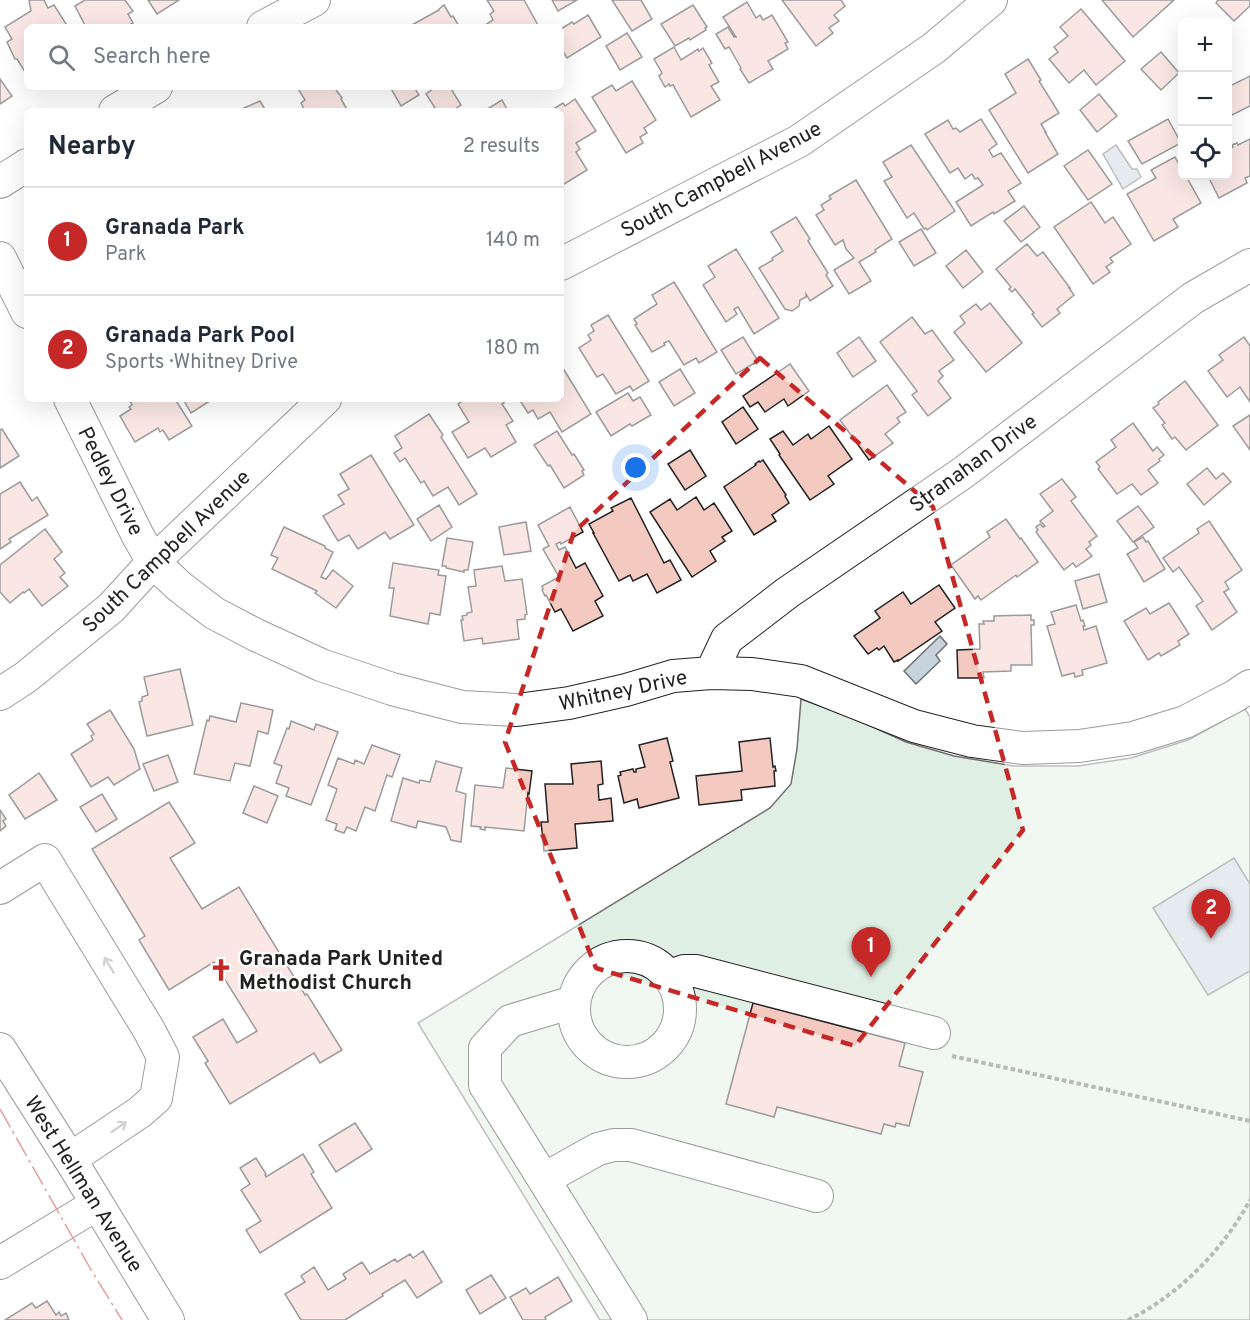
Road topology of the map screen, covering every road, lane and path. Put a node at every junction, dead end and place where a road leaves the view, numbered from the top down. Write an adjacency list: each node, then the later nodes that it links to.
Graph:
1 (314, 0): 3 (street)
2 (991, 0): 9 (street, South Campbell Avenue)
3 (269, 24)
4 (151, 90): 5 (street)
5 (120, 108)
6 (24, 167): 7 (street)
7 (0, 182)
8 (0, 258): 11 (street)
9 (564, 262)
10 (1250, 265): 15 (street, Stranahan Drive)
11 (24, 306)
12 (71, 402): 14 (street, Pedley Drive)
13 (323, 402): 14 (street, South Campbell Avenue)
14 (153, 562): 15 (street, Whitney Drive); 17 (street, South Campbell Avenue)
15 (711, 673): 16 (street, Whitney Drive)
16 (1250, 686)
17 (0, 694)
18 (0, 888): 24 (street, one-way to 18)
19 (670, 976): 20 (street); 20 (street); 21 (street)
20 (573, 1002): 25 (street)
21 (939, 1044): 23 (path)
22 (0, 1049): 24 (street, West Hellman Avenue)
23 (1250, 1121)
24 (70, 1159): 28 (street, West Hellman Avenue)
25 (543, 1179): 26 (street); 32 (street)
26 (817, 1196)
27 (1250, 1200): 30 (path)
28 (97, 1203): 29 (street); 31 (street, West Hellman Avenue)
29 (0, 1263)
30 (1140, 1314): 33 (path); 34 (path)
31 (168, 1320)
32 (631, 1320)
33 (1128, 1320)
34 (1143, 1320)

